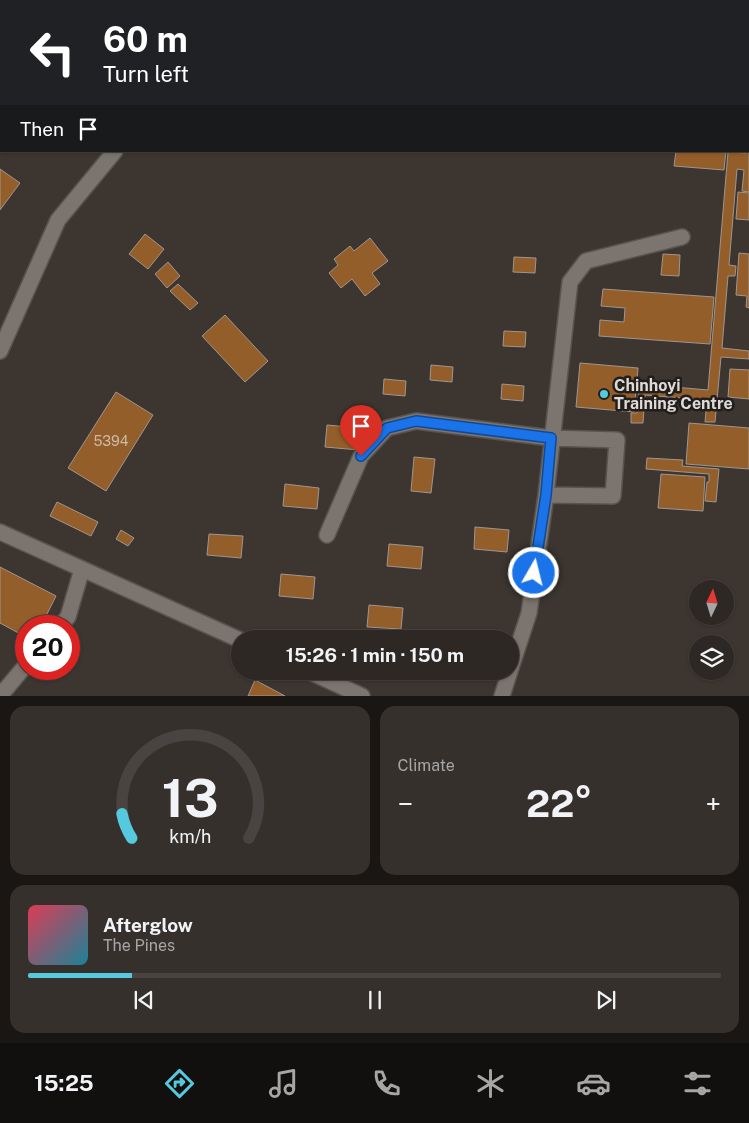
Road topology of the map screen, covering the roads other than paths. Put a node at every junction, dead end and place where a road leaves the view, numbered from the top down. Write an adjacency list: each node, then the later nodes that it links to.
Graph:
1 (115, 152): 3 (lane)
2 (682, 237): 4 (lane)
3 (0, 351)
4 (551, 438): 5 (lane); 5 (lane); 7 (lane)
5 (546, 495): 11 (lane)
6 (0, 532): 8 (lane)
7 (328, 535)
8 (82, 569): 9 (lane); 10 (lane)
9 (69, 615)
10 (231, 636)
11 (519, 644)
12 (15, 678): 15 (lane)
13 (327, 680): 16 (lane)
14 (507, 680): 17 (lane)
15 (0, 696)
16 (362, 696)
17 (502, 696)

